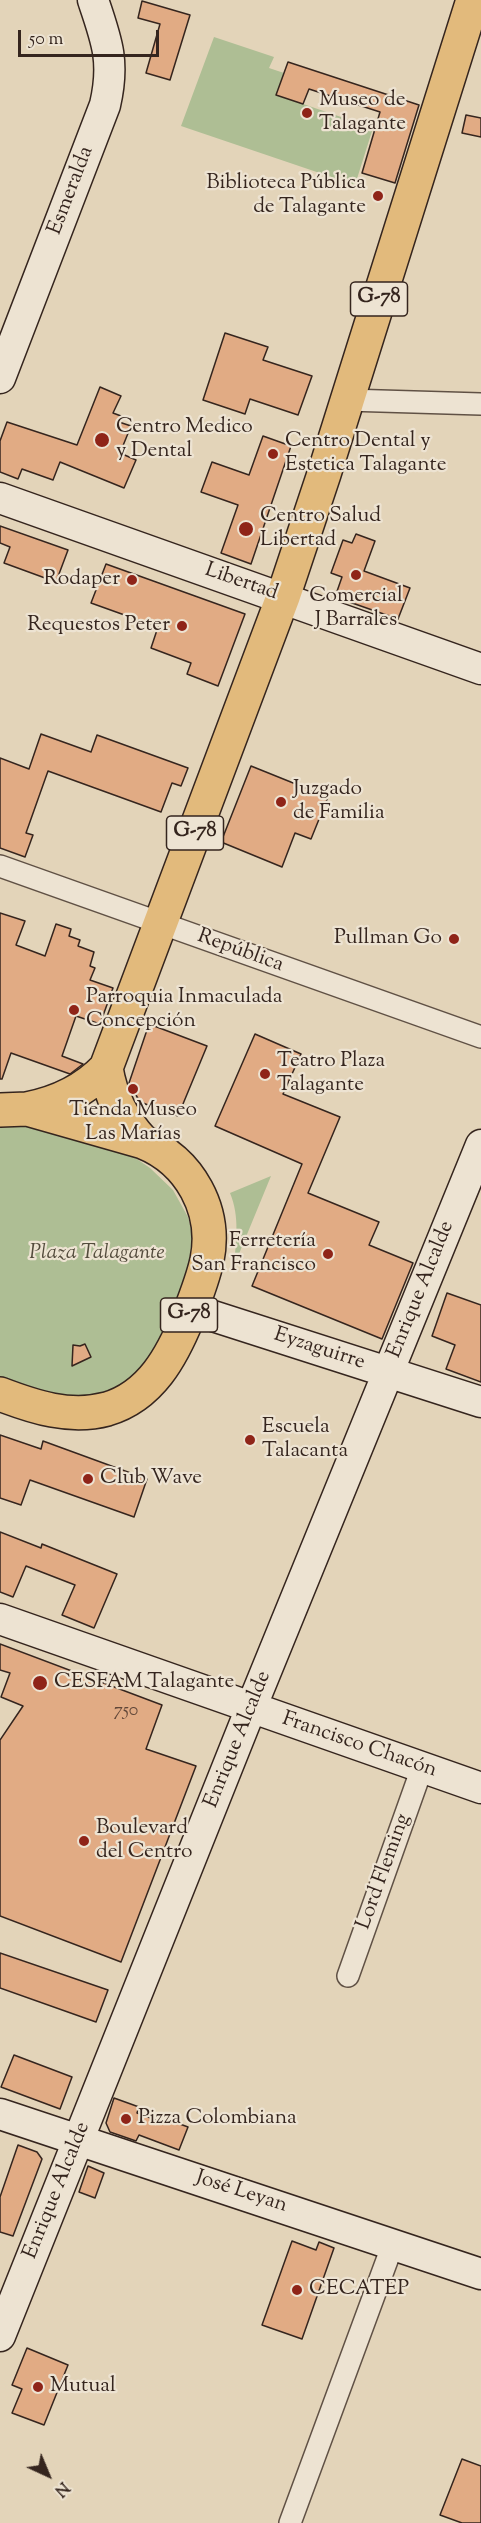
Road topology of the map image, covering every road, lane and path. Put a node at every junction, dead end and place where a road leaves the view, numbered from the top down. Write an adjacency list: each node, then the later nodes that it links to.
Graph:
1 (93, 0): 3 (street, Esmeralda)
2 (473, 0): 4 (main road, G-78)
3 (0, 378)
4 (347, 400): 5 (street); 7 (main road, G-78)
5 (481, 404)
6 (0, 498): 7 (street, Libertad)
7 (283, 597): 8 (street, Libertad); 10 (main road, G-78)
8 (481, 669)
9 (0, 866): 10 (street, República)
10 (160, 923): 11 (street, República); 12 (main road, G-78)
11 (481, 1037)
12 (106, 1068): 13 (main road, G-78); 14 (main road, G-78)
13 (13, 1110): 14 (main road, G-78)
14 (143, 1142): 16 (main road, G-78)
15 (481, 1145): 17 (street, Enrique Alcalde)
16 (191, 1309): 17 (street, Eyzaguirre); 20 (main road, G-78)
17 (388, 1372): 19 (street, Eyzaguirre); 23 (street, Enrique Alcalde)
18 (0, 1394): 20 (main road, G-78)
19 (481, 1402)
20 (33, 1407): 21 (main road, G-78)
21 (0, 1416)
22 (0, 1619): 23 (street, Francisco Chacón)
23 (251, 1708): 24 (street, Francisco Chacón); 28 (street, Enrique Alcalde)
24 (422, 1768): 25 (street, Francisco Chacón); 26 (street, Lord Fleming)
25 (481, 1788)
26 (348, 1976)
27 (0, 2114): 28 (street, José Leyan)
28 (79, 2140): 29 (street, José Leyan); 31 (street, Enrique Alcalde)
29 (393, 2244): 30 (street, José Leyan); 32 (street)
30 (481, 2274)
31 (0, 2336)
32 (290, 2523)

